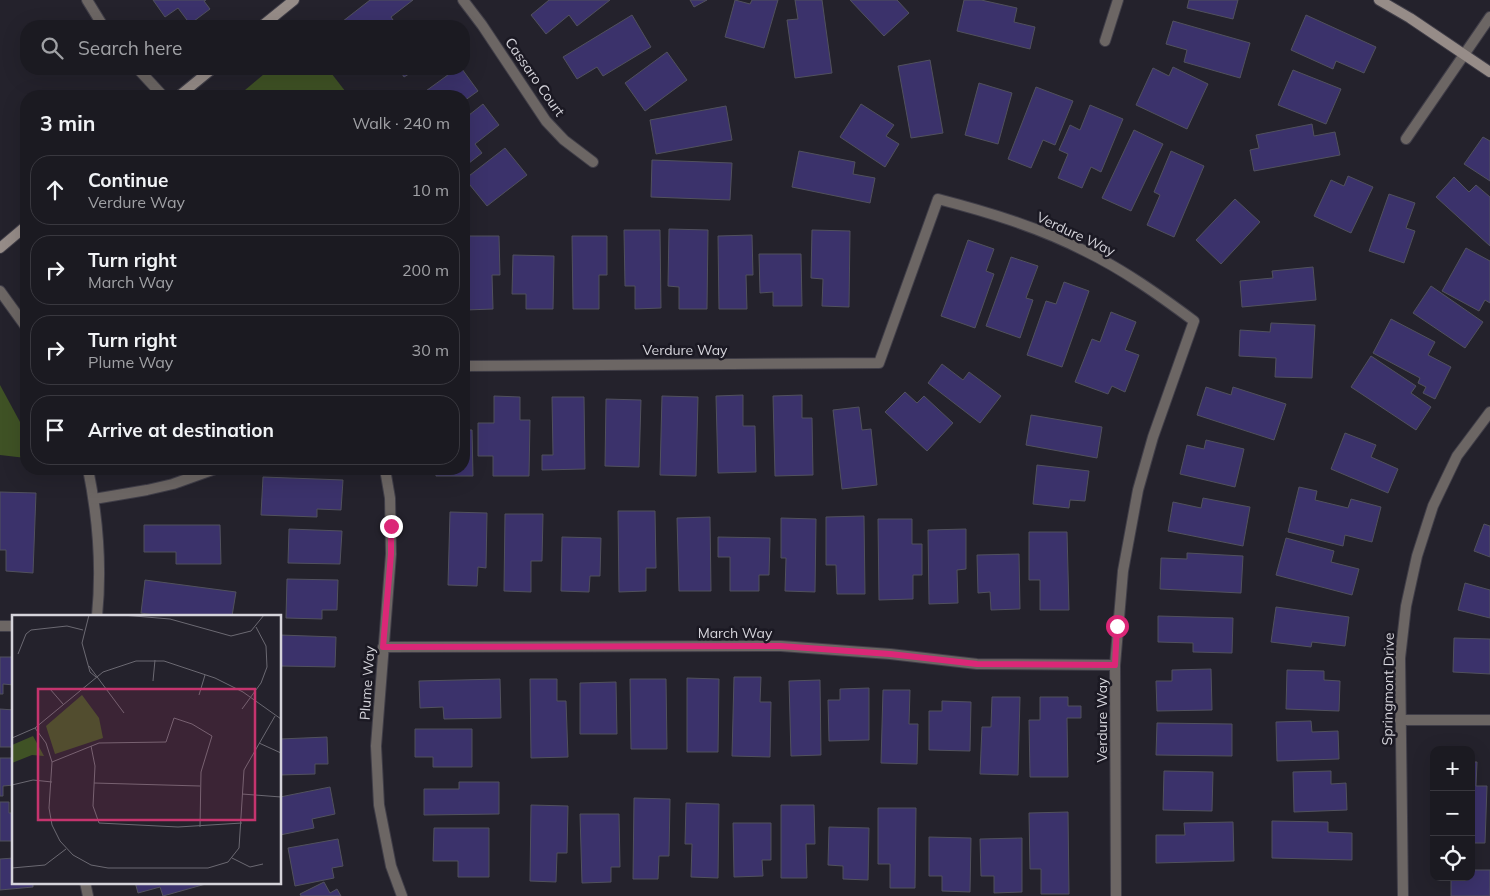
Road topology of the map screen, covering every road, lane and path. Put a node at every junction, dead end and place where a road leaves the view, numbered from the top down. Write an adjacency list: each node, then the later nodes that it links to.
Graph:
1 (87, 0): 7 (street)
2 (294, 0): 8 (street)
3 (463, 0): 17 (street, Cassaro Court)
4 (1118, 0): 9 (street)
5 (1379, 0): 10 (street)
6 (1490, 17): 10 (street)
7 (99, 20)
8 (269, 20)
9 (1105, 41)
10 (1464, 54): 11 (street); 16 (street)
11 (1490, 72)
12 (144, 75): 14 (street)
13 (205, 75): 15 (street)
14 (157, 90)
15 (186, 90)
16 (1406, 139)
17 (593, 162)
18 (20, 231): 19 (street)
19 (0, 248)
20 (0, 291): 21 (street)
21 (20, 319)
22 (470, 366): 30 (street, Verdure Way)
23 (1490, 412): 31 (street, Springmont Drive)
24 (89, 475): 27 (street)
25 (197, 475): 27 (street)
26 (386, 475): 29 (street, Plume Way)
27 (94, 499): 28 (street)
28 (97, 615)
29 (383, 647): 30 (street, March Way); 33 (street, Plume Way)
30 (1115, 665): 34 (street, Verdure Way)
31 (1400, 720): 32 (street); 35 (street, Springmont Drive)
32 (1490, 720)
33 (402, 896)
34 (1116, 896)
35 (1403, 896)

